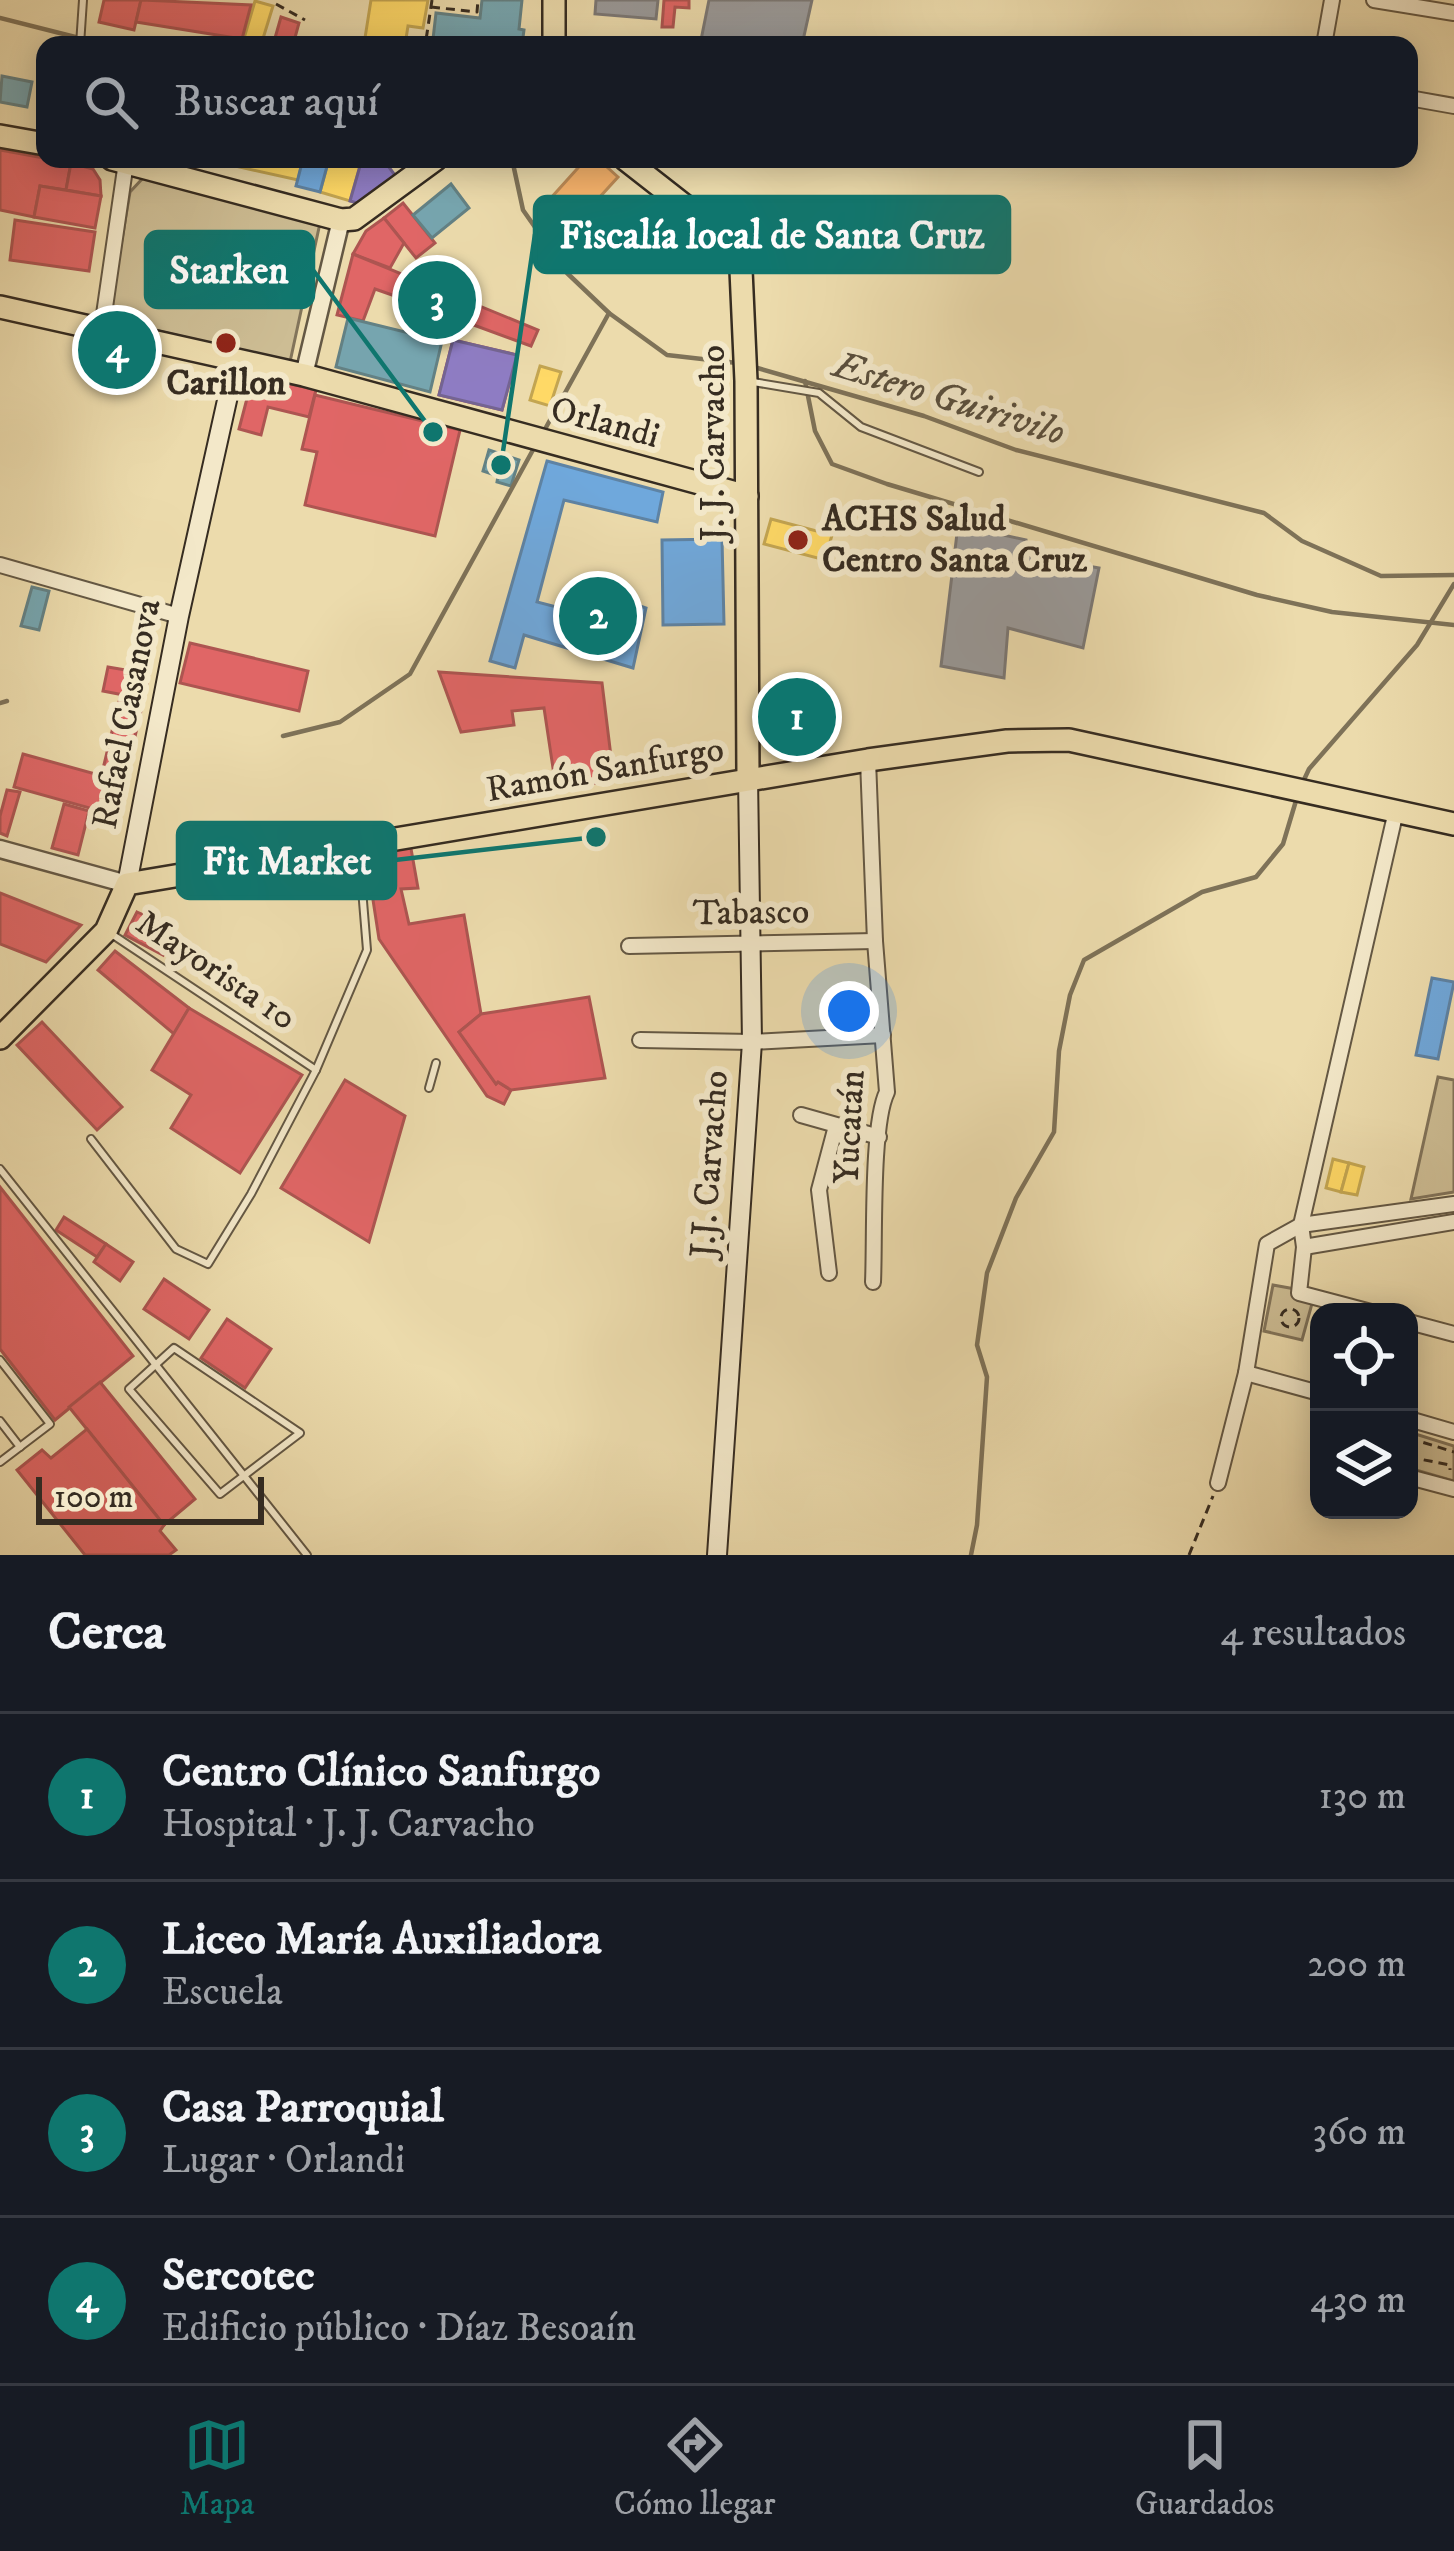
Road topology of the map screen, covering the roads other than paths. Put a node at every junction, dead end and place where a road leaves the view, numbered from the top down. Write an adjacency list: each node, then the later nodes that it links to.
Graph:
1 (83, 0): 6 (lane)
2 (554, 0): 7 (main road)
3 (1332, 0): 8 (street)
4 (1374, 0): 5 (street)
5 (1454, 13)
6 (82, 36)
7 (554, 36)
8 (1326, 36)
9 (1418, 100): 10 (street)
10 (1454, 106)
11 (0, 136): 12 (main road)
12 (36, 142)
13 (118, 168): 19 (street)
14 (145, 168): 17 (main road)
15 (424, 168): 17 (main road)
16 (636, 168): 22 (main road, J. J. Carvacho)
17 (341, 220): 21 (street)
18 (0, 307): 19 (main road, Orlandi)
19 (102, 328): 20 (main road, Orlandi)
20 (236, 360): 21 (main road, Orlandi); 26 (main road, Rafael Casanova)
21 (304, 375): 24 (main road, Orlandi)
22 (746, 377): 23 (lane); 24 (main road, J. J. Carvacho)
23 (979, 472)
24 (747, 496): 28 (main road, J. J. Carvacho)
25 (0, 565): 26 (street)
26 (179, 616): 34 (main road, Rafael Casanova)
27 (868, 760): 28 (main road, Ramón Sanfurgo); 29 (main road, Ramón Sanfurgo); 37 (street, Yucatán)
28 (748, 778): 31 (main road, Ramón Sanfurgo); 38 (main road, J.J. Carvacho)
29 (1396, 811): 30 (main road, Ramón Sanfurgo); 54 (street)
30 (1454, 824)
31 (385, 842): 32 (main road, Ramón Sanfurgo); 35 (lane)
32 (350, 848): 34 (main road, Ramón Sanfurgo); 35 (lane, Mayorista 10)
33 (0, 849): 34 (street)
34 (127, 884): 36 (main road, Rafael Casanova)
35 (362, 889): 45 (lane, Mayorista 10)
36 (106, 931): 41 (main road, Rafael Casanova); 45 (lane, Mayorista 10)
37 (875, 941): 38 (street, Tabasco); 40 (street, Yucatán)
38 (751, 942): 39 (street, Tabasco); 43 (main road, J.J. Carvacho)
39 (629, 946)
40 (884, 1035): 43 (street); 49 (street, Yucatán)
41 (0, 1039)
42 (640, 1040): 43 (street)
43 (752, 1042): 75 (main road, J.J. Carvacho)
44 (436, 1063): 46 (lane)
45 (316, 1070): 50 (lane)
46 (429, 1088)
47 (801, 1115): 48 (street)
48 (836, 1126): 49 (street); 56 (street)
49 (879, 1137): 57 (street, Yucatán)
50 (92, 1138)
51 (0, 1169): 62 (lane)
52 (1454, 1204): 54 (street)
53 (1454, 1222): 55 (street)
54 (1300, 1225): 55 (street); 63 (street)
55 (1304, 1246): 58 (street)
56 (829, 1273)
57 (873, 1282)
58 (1337, 1303)
59 (1418, 1324): 60 (street)
60 (1454, 1334)
61 (0, 1360): 68 (lane)
62 (157, 1364): 70 (lane); 70 (lane); 70 (lane)
63 (1246, 1373): 64 (street); 72 (street)
64 (1310, 1391)
65 (0, 1421): 68 (lane)
66 (1418, 1422): 67 (street)
67 (1454, 1432)
68 (20, 1447): 69 (lane)
69 (0, 1462)
70 (245, 1473): 74 (lane)
71 (1418, 1479): 73 (street)
72 (1219, 1483)
73 (1454, 1489)
74 (308, 1555)
75 (717, 1555)

